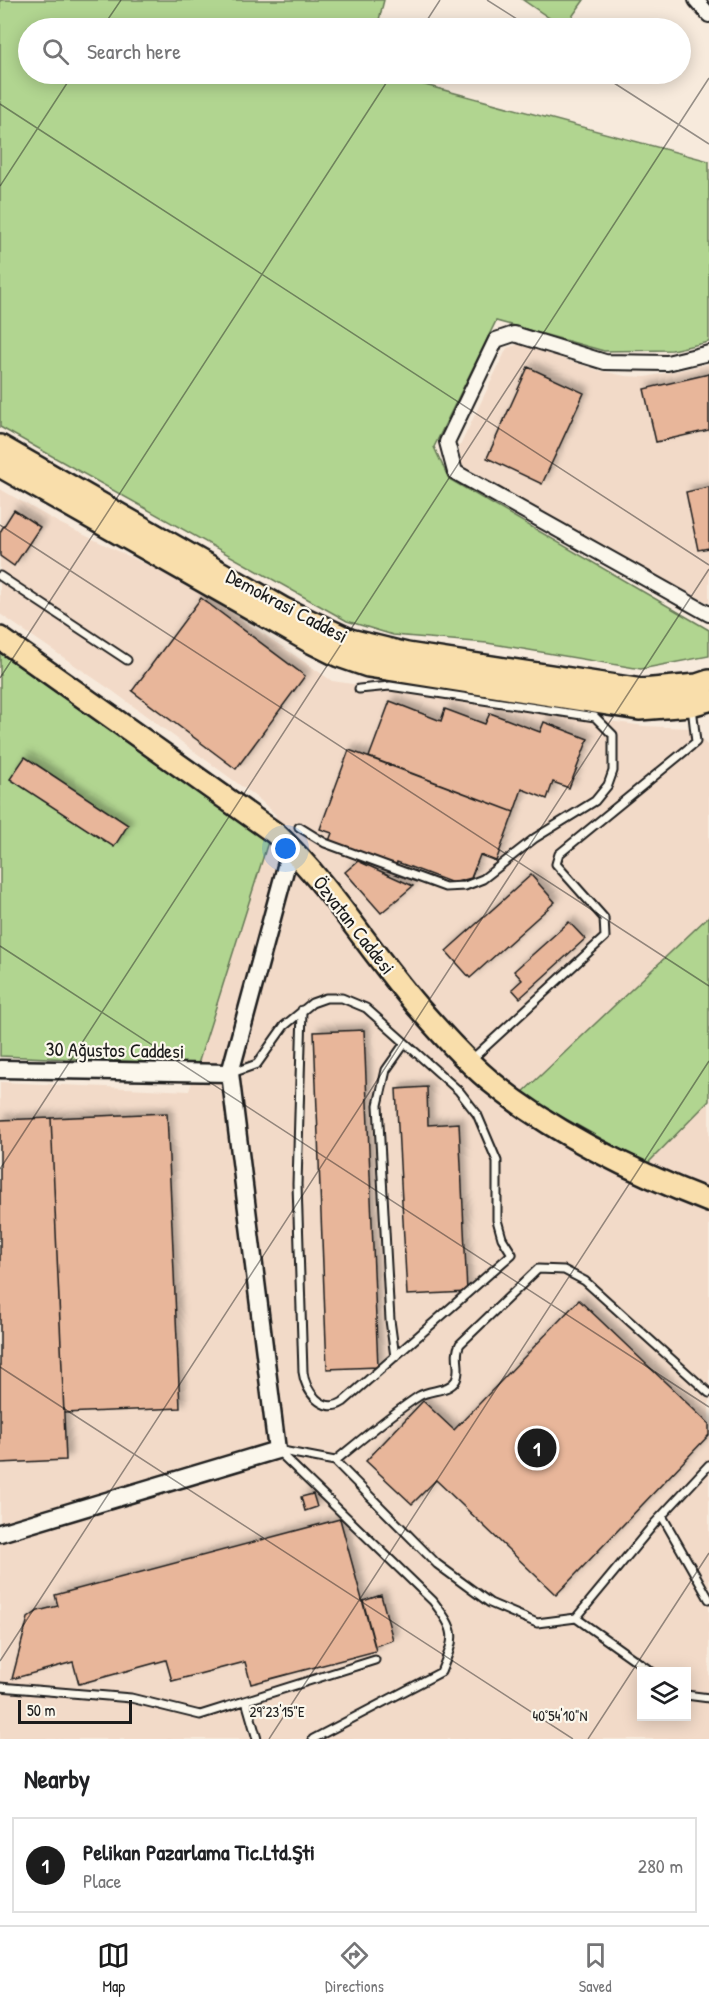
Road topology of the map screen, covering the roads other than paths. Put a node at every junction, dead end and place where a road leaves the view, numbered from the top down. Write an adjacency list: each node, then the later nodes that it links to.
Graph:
1 (696, 0): 2 (street)
2 (709, 15)
3 (709, 353): 7 (street)
4 (0, 446): 10 (main road, Demokrasi Caddesi)
5 (0, 466): 12 (main road, Demokrasi Caddesi)
6 (0, 576): 9 (lane)
7 (709, 614)
8 (0, 638): 14 (main road, Özvatan Caddesi)
9 (127, 660)
10 (709, 681)
11 (359, 689): 13 (lane)
12 (700, 702): 17 (lane)
13 (299, 827)
14 (291, 848): 17 (main road, Özvatan Caddesi); 19 (street)
15 (302, 1010): 16 (lane); 19 (lane); 21 (lane)
16 (405, 1043): 21 (lane); 21 (lane)
17 (469, 1062): 20 (main road, Özvatan Caddesi)
18 (0, 1069): 19 (street, 30 Ağustos Caddesi)
19 (230, 1073): 23 (street)
20 (709, 1202)
21 (395, 1357)
22 (709, 1393): 24 (lane)
23 (277, 1450): 24 (lane); 27 (street); 37 (lane)
24 (335, 1461): 29 (lane)
25 (709, 1465): 26 (lane)
26 (662, 1516): 28 (lane); 29 (lane)
27 (0, 1533)
28 (709, 1599)
29 (576, 1618): 31 (lane)
30 (375, 1660): 35 (lane)
31 (646, 1667)
32 (0, 1687): 35 (lane)
33 (691, 1696): 34 (lane)
34 (709, 1698)
35 (246, 1701): 36 (lane)
36 (257, 1739)
37 (313, 1739)

